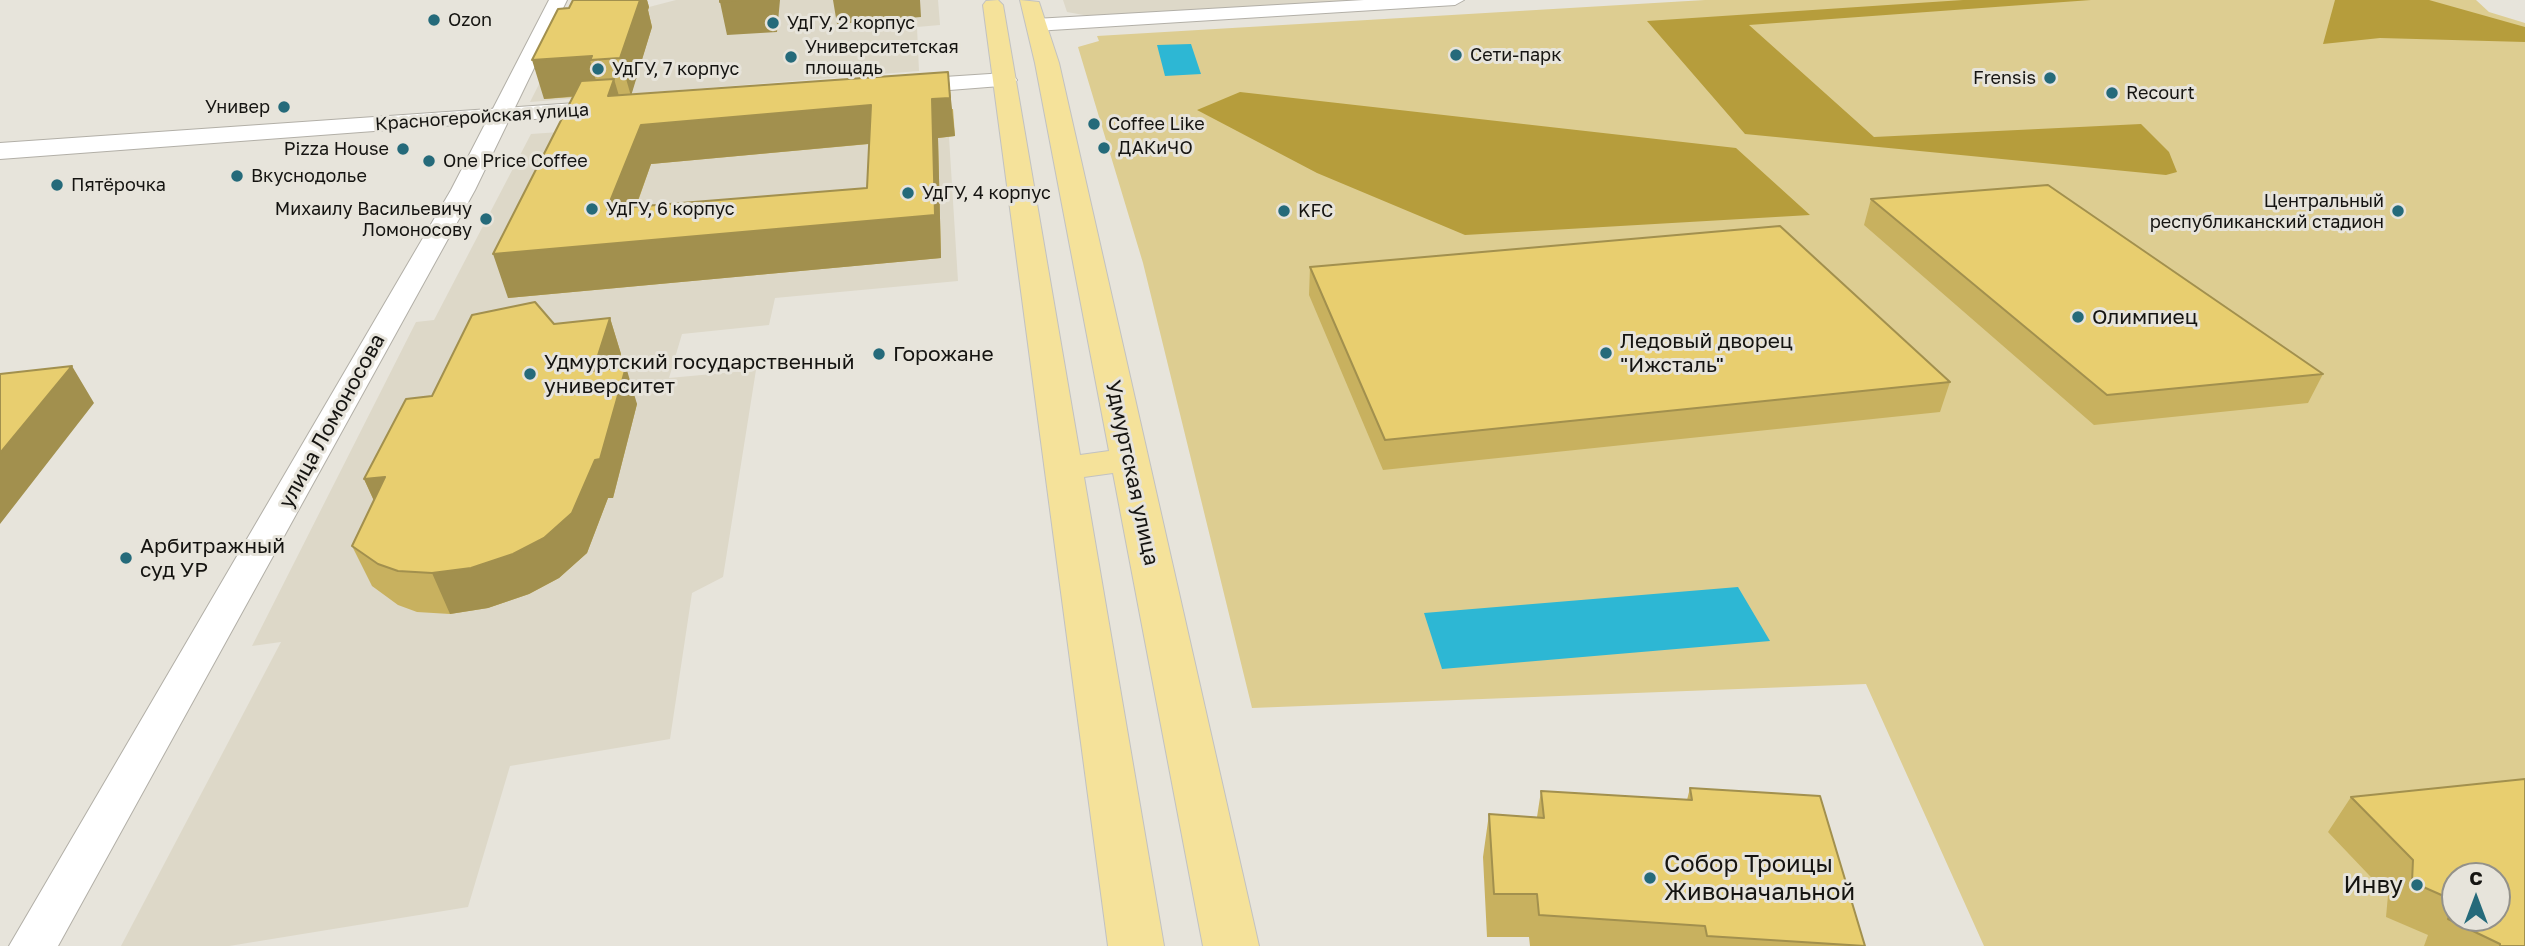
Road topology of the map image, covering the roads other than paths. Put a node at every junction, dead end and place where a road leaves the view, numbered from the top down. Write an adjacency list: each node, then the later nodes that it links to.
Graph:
1 (558, 0): 8 (street, улица Ломоносова)
2 (1455, 0): 4 (street)
3 (992, 2): 5 (main road)
4 (1032, 13): 10 (main road, Удмуртская улица)
5 (1005, 80): 6 (street); 11 (main road)
6 (879, 89)
7 (646, 105): 8 (street, Красногеройская улица)
8 (501, 115): 9 (street, Красногеройская улица); 12 (street, улица Ломоносова)
9 (0, 151)
10 (1129, 460): 11 (main road); 14 (main road, Удмуртская улица)
11 (1064, 468): 13 (main road)
12 (33, 946)
13 (1136, 946)
14 (1231, 946)

